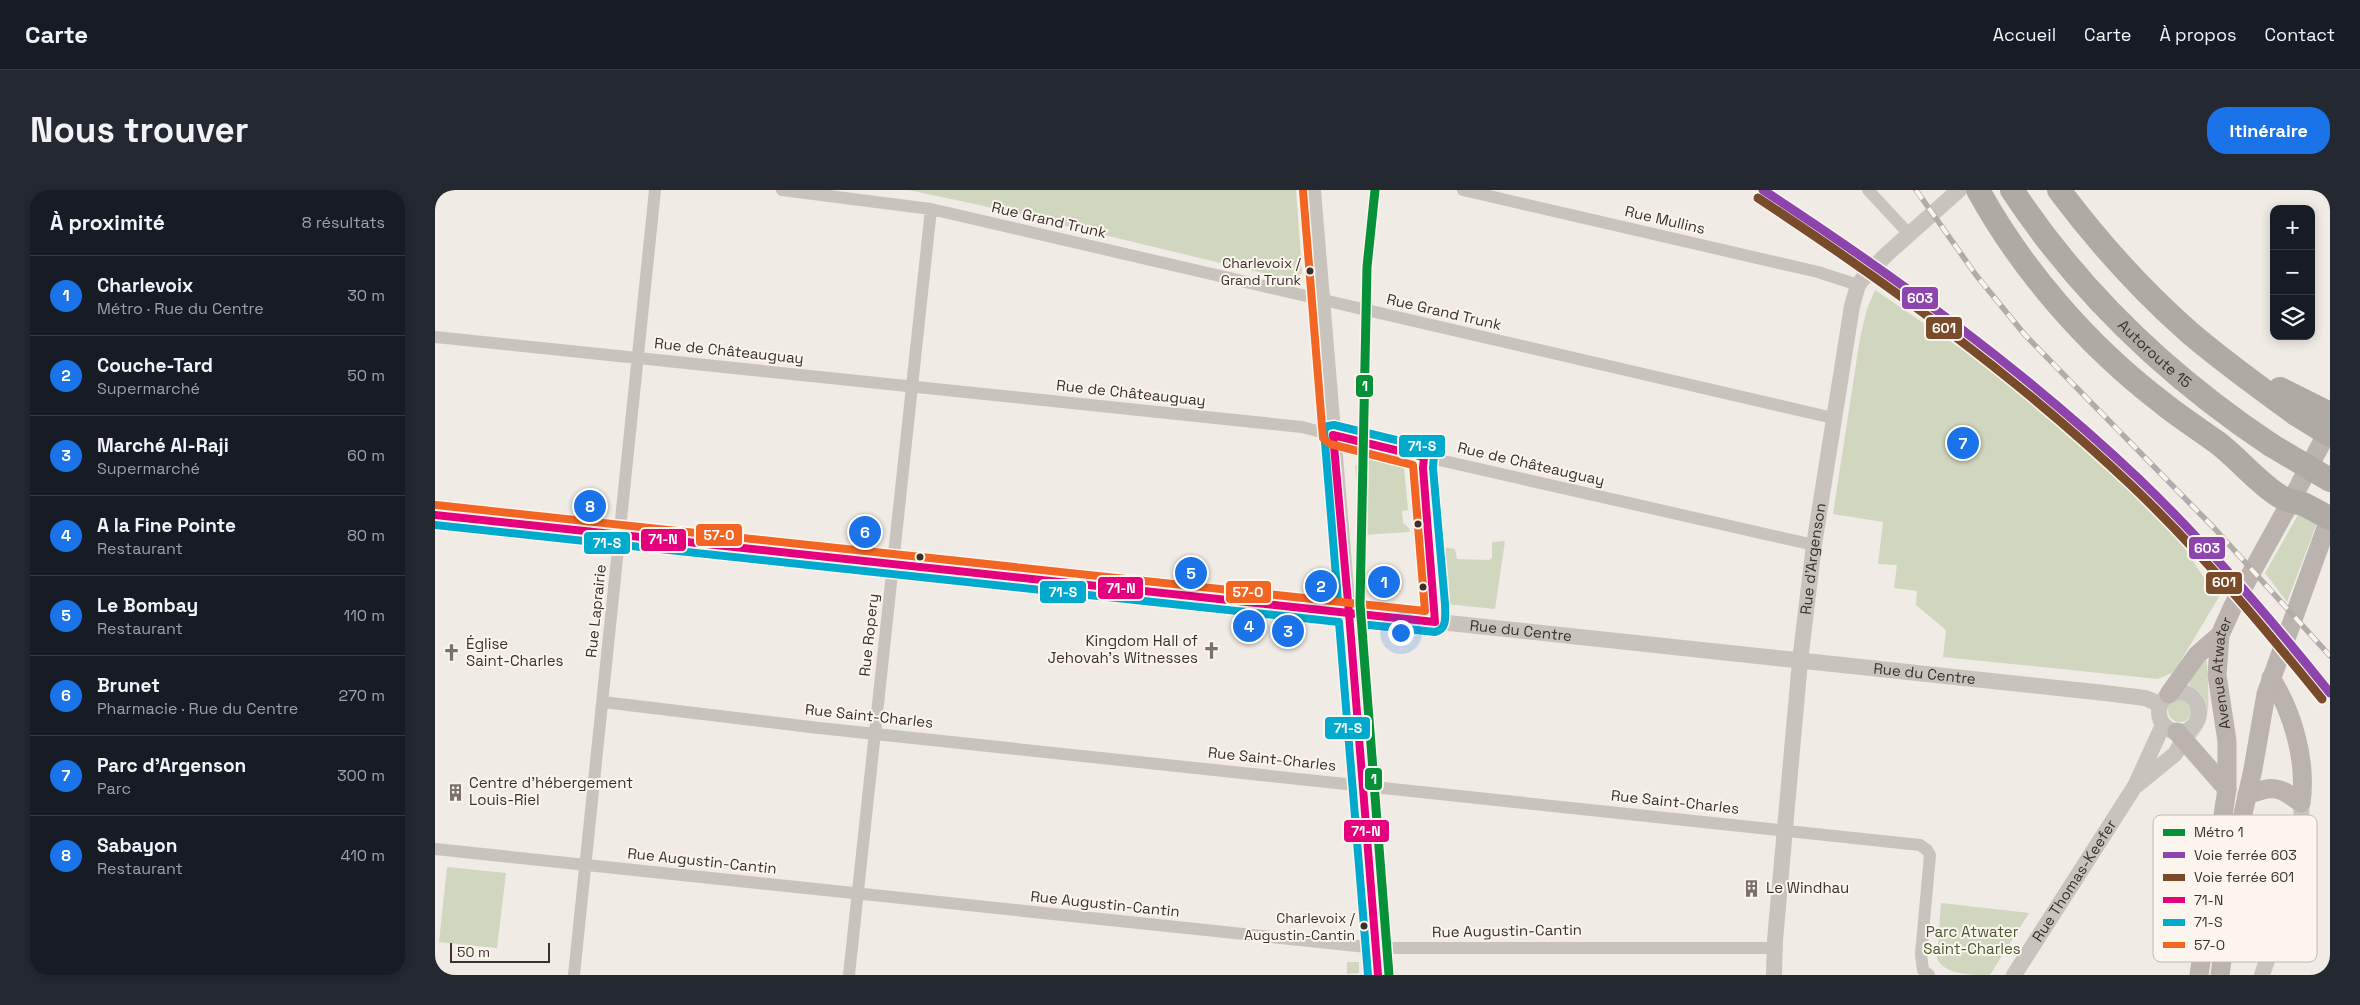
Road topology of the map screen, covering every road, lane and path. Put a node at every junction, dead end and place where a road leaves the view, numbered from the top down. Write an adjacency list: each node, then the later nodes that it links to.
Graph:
1 (655, 190): 15 (street, Rue Laprairie)
2 (782, 190): 10 (street, Rue Grand Trunk)
3 (1313, 190): 13 (street)
4 (1463, 190): 12 (street, Rue Mullins)
5 (1868, 190): 11 (street)
6 (1959, 190): 11 (street, Rue d'Argenson)
7 (2012, 190): 23 (highway, Autoroute 15, bridge)
8 (2059, 190): 17 (highway)
9 (1981, 196): 24 (highway)
10 (931, 210): 13 (street, Rue Grand Trunk); 16 (street, Rue Ropery)
11 (1909, 234): 12 (street, Rue d'Argenson)
12 (1858, 285): 19 (street, Rue d'Argenson)
13 (1322, 300): 19 (street, Rue Grand Trunk); 21 (street)
14 (435, 337): 15 (street, Rue de Châteauguay)
15 (639, 358): 16 (street, Rue de Châteauguay); 27 (street, Rue Laprairie)
16 (912, 387): 21 (street, Rue de Châteauguay); 29 (street, Rue Ropery)
17 (2299, 407): 18 (highway); 22 (highway, bridge)
18 (2330, 414)
19 (1833, 418): 28 (street, Rue d'Argenson)
20 (2330, 427): 24 (main road, Avenue Atwater)
21 (1333, 435): 28 (street, Rue de Châteauguay); 30 (street)
22 (2330, 435)
23 (2330, 480)
24 (2291, 502): 26 (highway); 31 (main road, Avenue Atwater)
25 (435, 515): 27 (street, Rue du Centre)
26 (2330, 518): 33 (main road)
27 (621, 535): 29 (street, Rue du Centre); 35 (street, Rue Laprairie)
28 (1814, 544): 32 (street, Rue d'Argenson)
29 (893, 564): 30 (street, Rue du Centre); 36 (street, Rue Ropery)
30 (1349, 613): 32 (street, Rue du Centre); 38 (street)
31 (2219, 636): 34 (main road); 40 (main road, Avenue Atwater)
32 (1800, 662): 34 (street, Rue du Centre); 46 (street, Rue d'Argenson)
33 (2271, 678): 41 (main road); 42 (main road)
34 (2164, 699): 37 (street); 37 (street)
35 (603, 702): 36 (street, Rue Saint-Charles); 48 (street, Rue Laprairie)
36 (875, 733): 38 (street, Rue Saint-Charles); 49 (street, Rue Ropery)
37 (2181, 739): 39 (street, Rue Thomas-Keefer); 39 (street, Rue Thomas-Keefer); 40 (main road)
38 (1362, 786): 46 (street, Rue Saint-Charles); 50 (street)
39 (2135, 786): 60 (street, Rue Thomas-Keefer)
40 (2227, 788): 43 (main road, Avenue Atwater)
41 (2247, 795): 42 (main road); 44 (main road)
42 (2301, 803): 45 (street)
43 (2223, 815)
44 (2244, 815)
45 (2301, 815)
46 (1784, 831): 51 (street, Rue d'Argenson); 59 (street, Rue Saint-Charles)
47 (435, 849): 48 (street, Rue Augustin-Cantin)
48 (585, 865): 49 (street, Rue Augustin-Cantin); 55 (street, Rue Laprairie)
49 (858, 894): 50 (street, Rue Augustin-Cantin); 56 (street, Rue Ropery)
50 (1376, 948): 51 (street, Rue Augustin-Cantin); 57 (street)
51 (1774, 948): 58 (street, Rue d'Argenson)
52 (2201, 962): 61 (main road, Avenue Atwater)
53 (2222, 962): 62 (main road)
54 (2268, 962): 63 (street)
55 (574, 975)
56 (849, 975)
57 (1378, 975)
58 (1774, 975)
59 (1929, 975)
60 (2014, 975)
61 (2199, 975)
62 (2220, 975)
63 (2263, 975)

